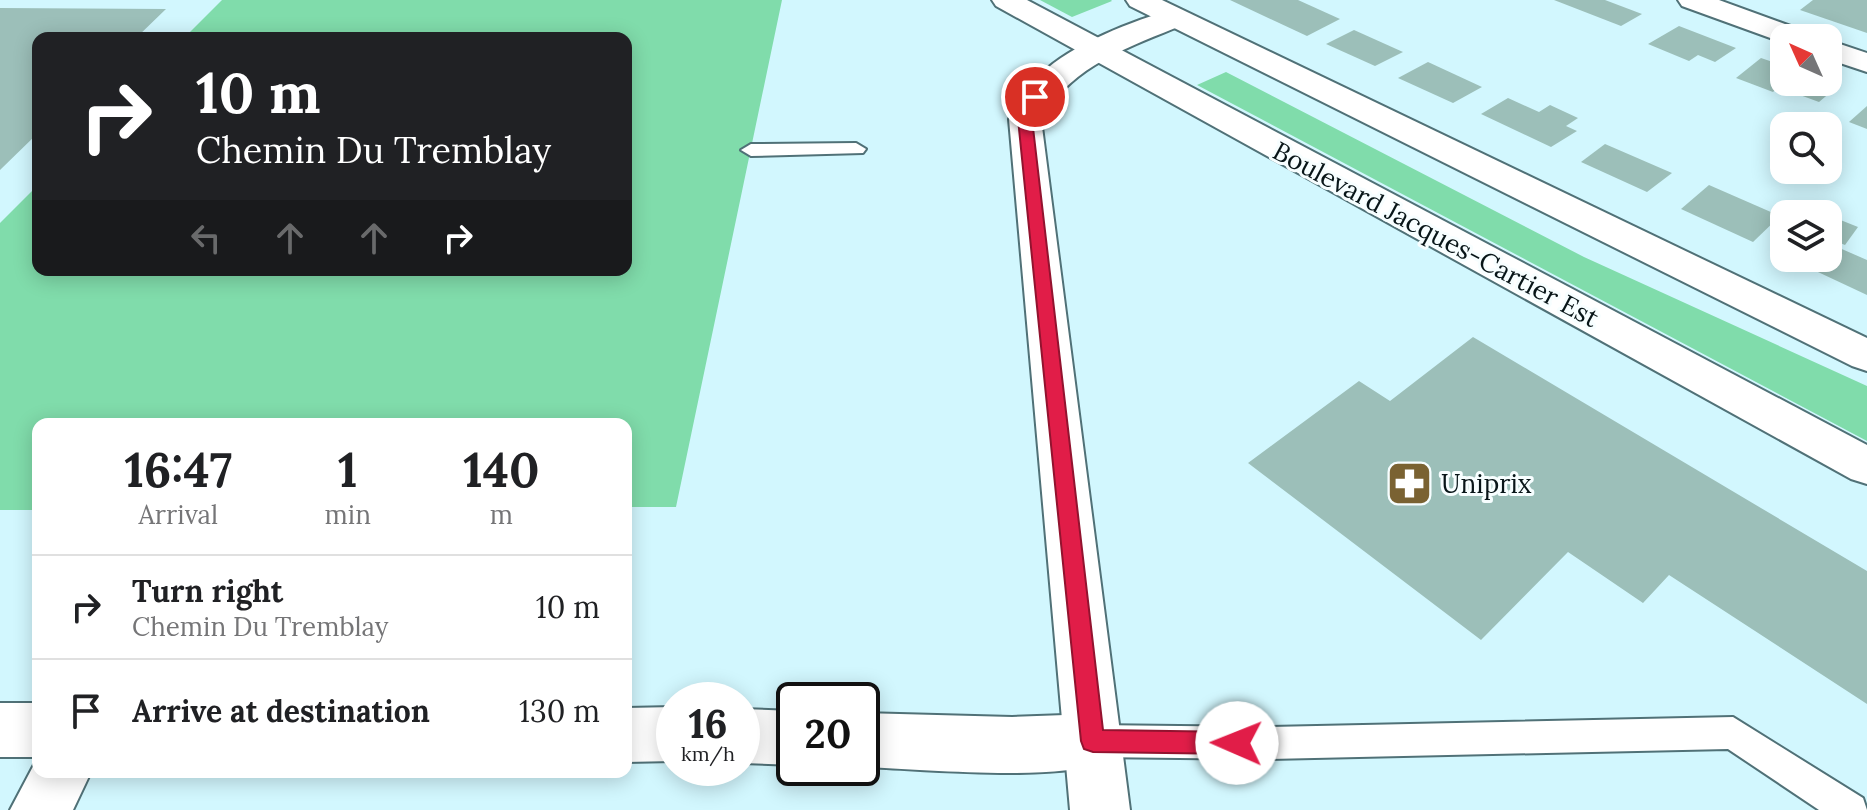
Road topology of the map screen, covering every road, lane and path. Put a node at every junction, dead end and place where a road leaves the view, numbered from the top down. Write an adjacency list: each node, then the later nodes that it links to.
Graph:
1 (1006, 0): 5 (main road, Boulevard Jacques-Cartier Est)
2 (1697, 1): 4 (main road)
3 (1157, 9): 5 (main road); 10 (main road)
4 (1770, 28)
5 (1097, 51): 11 (main road, Boulevard Jacques-Cartier Est); 17 (main road)
6 (1842, 54): 7 (main road)
7 (1867, 63)
8 (856, 149): 9 (lane)
9 (751, 150)
10 (1867, 356)
11 (1867, 466)
12 (0, 730): 13 (main road)
13 (32, 730)
14 (656, 734): 15 (main road)
15 (632, 735)
16 (880, 740): 17 (main road)
17 (1093, 741): 20 (main road); 21 (lane)
18 (59, 778): 19 (main road)
19 (40, 810)
20 (1100, 810)
21 (1850, 810)

